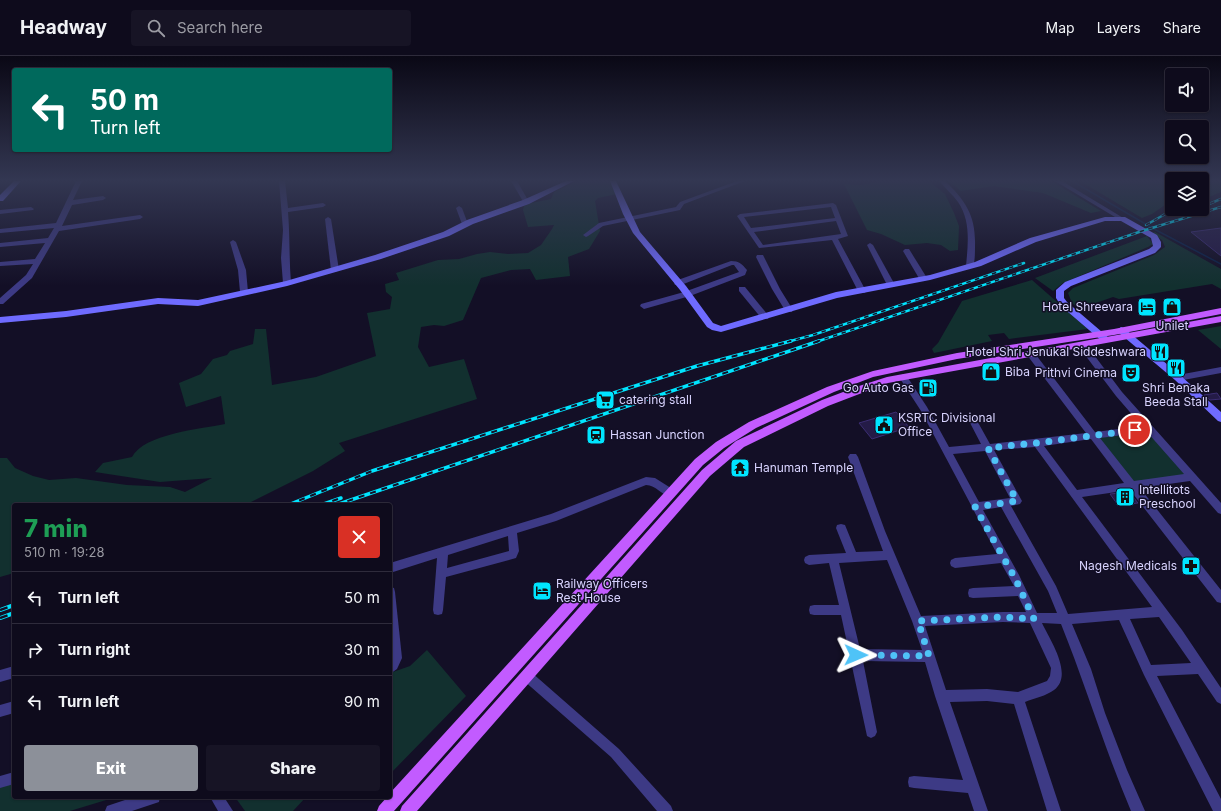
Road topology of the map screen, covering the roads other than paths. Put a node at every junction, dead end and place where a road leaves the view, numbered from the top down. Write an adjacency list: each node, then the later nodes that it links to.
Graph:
1 (63, 216): 16 (street)
2 (284, 216): 33 (street)
3 (462, 216): 15 (street)
4 (487, 216): 15 (street)
5 (644, 216): 13 (street)
6 (740, 216): 17 (street)
7 (838, 216): 14 (street)
8 (969, 216): 29 (street)
9 (1119, 216): 11 (street)
10 (140, 217): 16 (street)
11 (1122, 218): 29 (street); 47 (street)
12 (328, 219): 30 (street)
13 (629, 219): 19 (street); 32 (street)
14 (839, 219): 17 (street); 20 (street)
15 (465, 224): 30 (street)
16 (58, 227): 18 (street); 21 (street)
17 (751, 230): 20 (street)
18 (0, 231)
19 (586, 235)
20 (834, 237): 36 (street)
21 (51, 240): 23 (street); 27 (street)
22 (233, 242): 37 (street)
23 (0, 246)
24 (870, 246): 34 (street)
25 (907, 251): 31 (street)
26 (760, 257): 41 (street)
27 (38, 261): 28 (street); 39 (street)
28 (0, 264)
29 (970, 266): 31 (street)
30 (335, 270): 33 (street)
31 (923, 278): 34 (street)
32 (678, 282): 38 (street); 38 (street)
33 (287, 283): 37 (street)
34 (891, 285): 36 (street)
35 (742, 290): 43 (street)
36 (862, 291): 41 (street)
37 (244, 292): 45 (street)
38 (687, 294): 40 (street); 43 (street)
39 (0, 302)
40 (644, 306)
41 (789, 310): 43 (street)
42 (1221, 311): 46 (main road)
43 (765, 317)
44 (1221, 319): 46 (main road)
45 (0, 320)
46 (1125, 333): 47 (main road); 52 (street)
47 (1103, 337): 48 (main road); 49 (main road)
48 (1082, 345): 49 (main road); 56 (street)
49 (1027, 349): 51 (main road); 53 (main road); 57 (street)
50 (1221, 370): 52 (street)
51 (903, 377): 53 (main road); 60 (street)
52 (1178, 378): 54 (street)
53 (821, 399): 62 (main road); 63 (main road)
54 (1221, 418)
55 (972, 419): 59 (street)
56 (1150, 428): 57 (street); 64 (street)
57 (1093, 436): 58 (street); 65 (street)
58 (1037, 443): 59 (street); 67 (street)
59 (988, 448): 60 (street); 68 (street)
60 (947, 451): 69 (street)
61 (853, 457): 74 (street)
62 (699, 462): 63 (main road); 66 (main road)
63 (710, 470): 97 (main road)
64 (1193, 477): 65 (street); 70 (street)
65 (1132, 486): 67 (street); 84 (street)
66 (671, 493): 72 (street); 94 (main road)
67 (1074, 494): 88 (street)
68 (1004, 503): 69 (street); 92 (street)
69 (975, 507): 76 (street)
70 (1221, 510)
71 (841, 528): 75 (street)
72 (512, 530): 73 (street); 81 (street)
73 (443, 553): 80 (street); 81 (street)
74 (890, 555): 75 (street); 93 (street)
75 (853, 558): 77 (street)
76 (1004, 558): 79 (street); 82 (street)
77 (833, 559): 78 (street); 87 (street)
78 (809, 560)
79 (955, 563)
80 (392, 567)
81 (440, 574): 85 (street)
82 (1021, 591): 83 (street); 91 (street)
83 (973, 593)
84 (1221, 598)
85 (438, 610)
86 (814, 610): 87 (street)
87 (845, 610): 95 (street)
88 (1162, 612): 90 (street); 99 (street)
89 (392, 614): 98 (street)
90 (1123, 616): 92 (street); 100 (street)
91 (1034, 619): 92 (street); 93 (street); 105 (street)
92 (1065, 619): 123 (street)
93 (918, 621): 96 (street)
94 (527, 651): 97 (main road); 118 (main road)
95 (856, 655): 96 (street); 109 (street)
96 (929, 656): 104 (street)
97 (539, 662): 103 (main road)
98 (392, 666)
99 (1201, 668): 100 (street); 106 (street)
100 (1148, 671): 124 (street)
101 (12, 673): 102 (street)
102 (0, 676)
103 (526, 676): 119 (main road); 120 (street)
104 (941, 696): 105 (street); 113 (street)
105 (1018, 698): 122 (street)
106 (1221, 698)
107 (12, 708): 108 (street)
108 (0, 711)
109 (871, 732)
110 (12, 779): 111 (street)
111 (0, 782)
112 (914, 782): 113 (street)
113 (972, 787): 121 (street)
114 (148, 799): 116 (street)
115 (217, 799): 117 (street)
116 (112, 811)
117 (226, 811)
118 (384, 811)
119 (407, 811)
120 (666, 811)
121 (981, 811)
122 (1054, 811)
123 (1138, 811)
124 (1220, 811)

